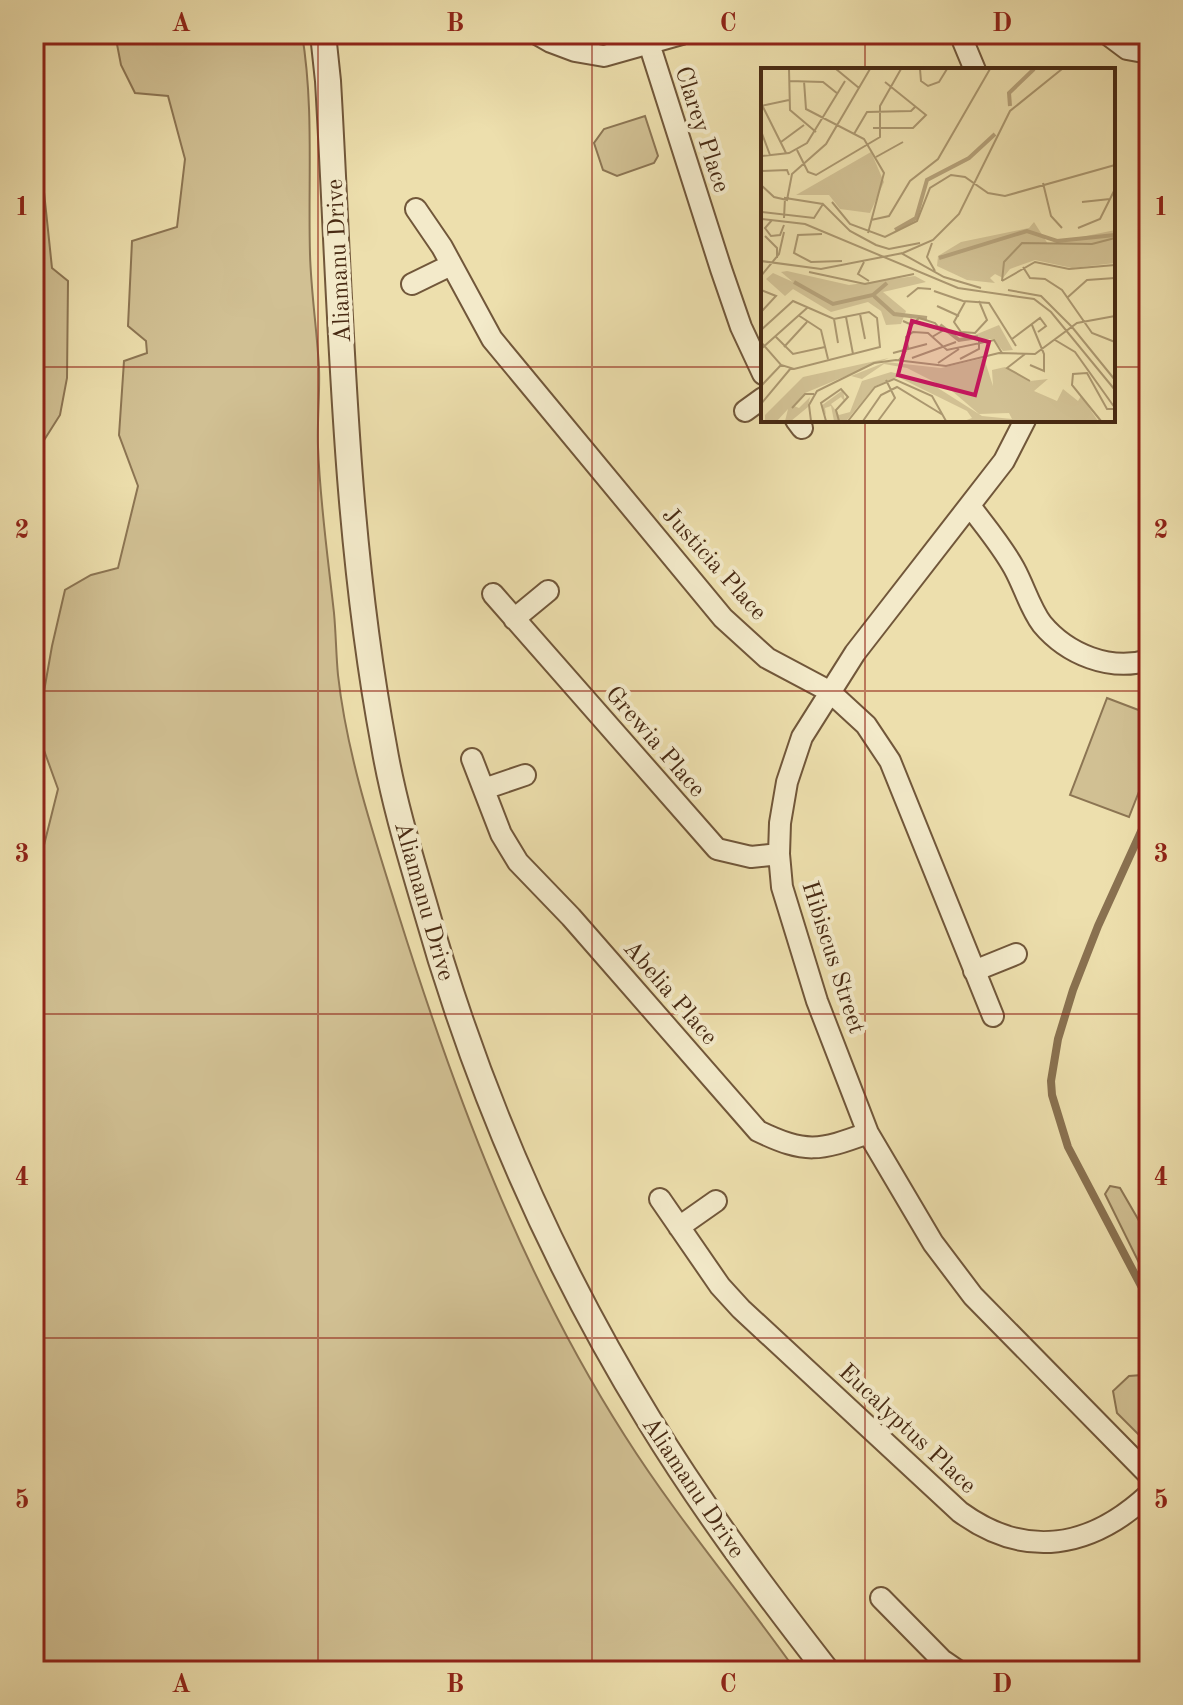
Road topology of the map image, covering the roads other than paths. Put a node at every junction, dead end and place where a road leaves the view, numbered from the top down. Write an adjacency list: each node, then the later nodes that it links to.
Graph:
1 (323, 34): 36 (street, Aliamanu Drive)
2 (537, 34): 6 (street)
3 (682, 34): 6 (street)
4 (960, 34): 8 (street)
5 (1107, 34): 7 (street)
6 (647, 39): 12 (street, Clarey Place)
7 (1149, 53)
8 (974, 68)
9 (416, 209): 10 (street, Justicia Place)
10 (451, 265): 11 (street); 21 (street, Justicia Place)
11 (412, 284)
12 (761, 370)
13 (761, 399): 14 (street)
14 (745, 411)
15 (1024, 422): 16 (street, Hibiscus Street)
16 (970, 506): 20 (street); 21 (street, Hibiscus Street)
17 (548, 591): 19 (street)
18 (493, 594): 19 (street, Grewia Place)
19 (514, 619): 25 (street, Grewia Place)
20 (1149, 660)
21 (829, 691): 25 (street, Hibiscus Street); 27 (street, Justicia Place)
22 (472, 759): 24 (street, Abelia Place)
23 (525, 775): 24 (street)
24 (484, 789): 29 (street, Abelia Place)
25 (779, 854): 29 (street, Hibiscus Street)
26 (1016, 954): 27 (street)
27 (974, 971): 28 (street, Justicia Place)
28 (993, 1016)
29 (868, 1133): 33 (street, Hibiscus Street)
30 (660, 1199): 32 (street, Eucalyptus Place)
31 (716, 1201): 32 (street)
32 (679, 1227): 34 (street, Eucalyptus Place)
33 (1149, 1475)
34 (1149, 1494)
35 (881, 1598): 37 (street)
36 (827, 1671)
37 (958, 1671)

